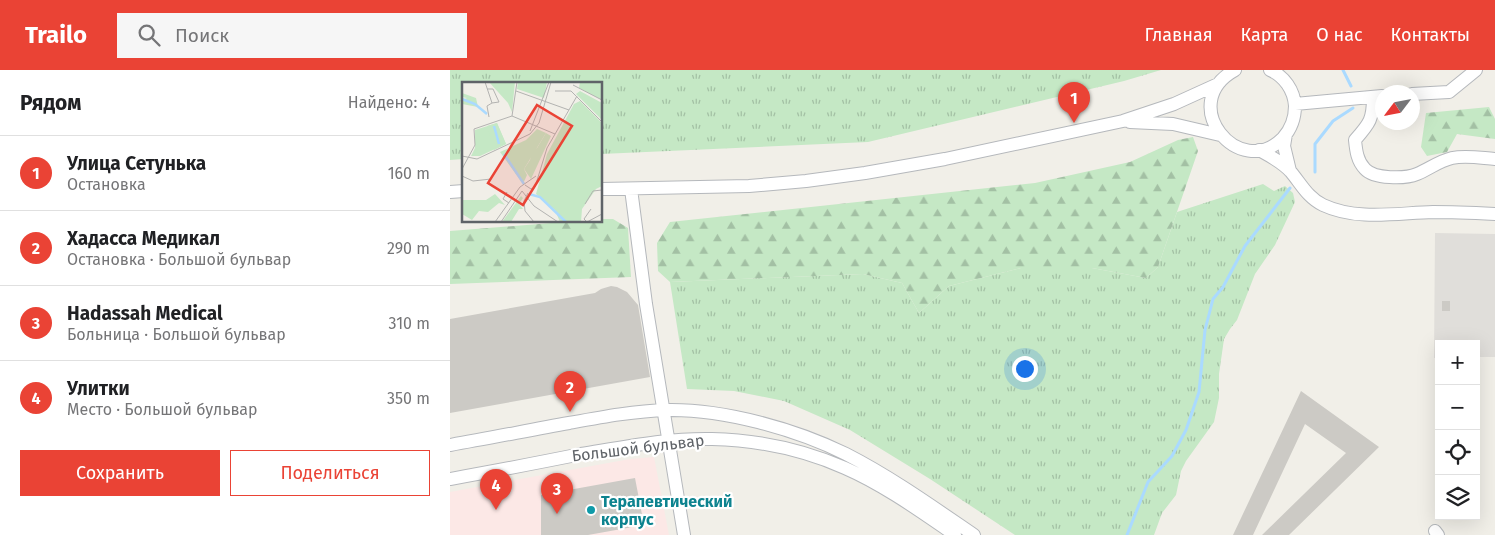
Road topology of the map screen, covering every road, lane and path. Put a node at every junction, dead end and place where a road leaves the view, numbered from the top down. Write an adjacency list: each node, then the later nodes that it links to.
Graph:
1 (1235, 70): 4 (street)
2 (1270, 70): 7 (street)
3 (1476, 70): 5 (street)
4 (1218, 84): 9 (street); 10 (street)
5 (1420, 94)
6 (1375, 96): 7 (street)
7 (1295, 104): 11 (street)
8 (1375, 107): 13 (street)
9 (1123, 121): 10 (street); 16 (street)
10 (1220, 134): 12 (street)
11 (1286, 134): 12 (street); 14 (street)
12 (1259, 150): 14 (street)
13 (1495, 159)
14 (1290, 171): 17 (street)
15 (602, 189): 16 (street)
16 (631, 189): 18 (street)
17 (1495, 214)
18 (664, 410): 19 (street); 20 (street, Большой бульвар); 24 (street, Большой бульвар)
19 (670, 441): 21 (street, Большой бульвар); 22 (street); 23 (street, Большой бульвар)
20 (450, 445)
21 (450, 479)
22 (684, 535)
23 (955, 535)
24 (974, 535)

